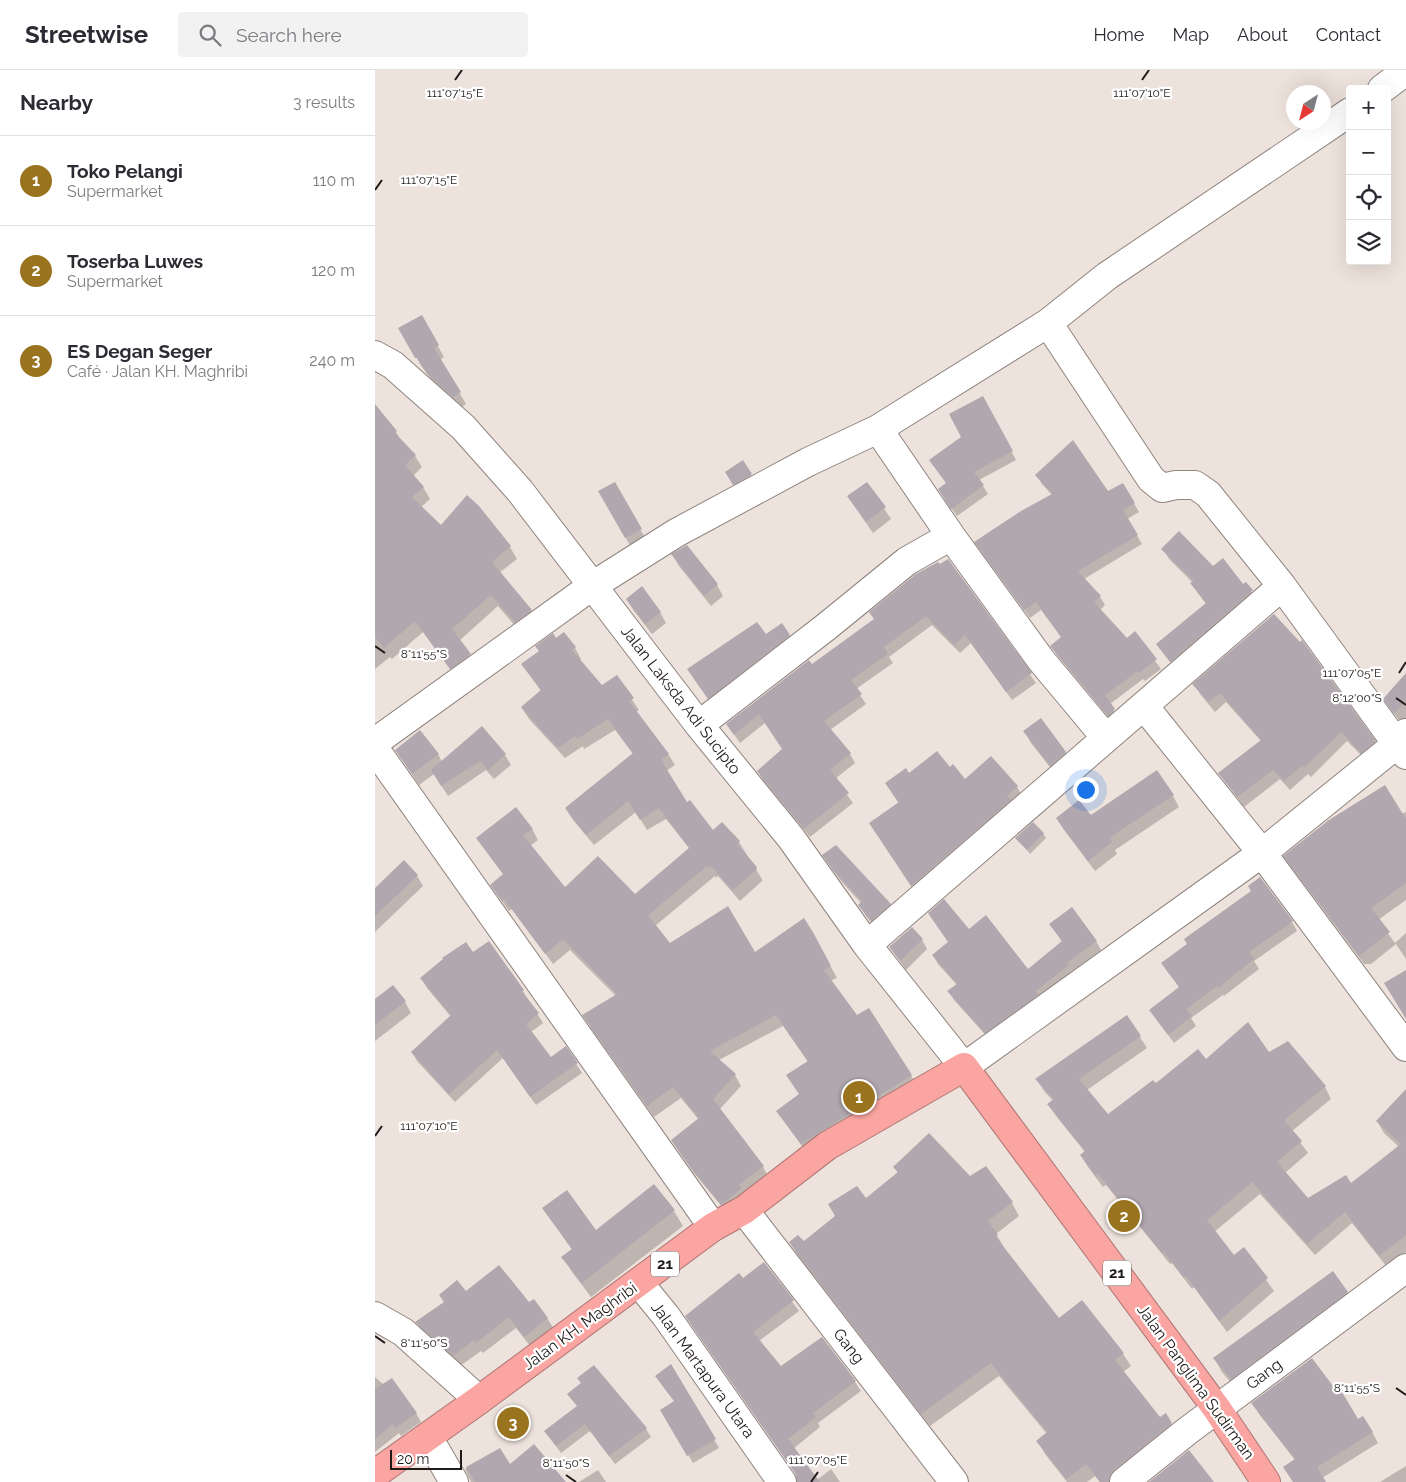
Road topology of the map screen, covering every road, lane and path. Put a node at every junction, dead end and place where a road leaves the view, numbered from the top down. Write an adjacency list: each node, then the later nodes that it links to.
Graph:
1 (1406, 71): 2 (street)
2 (1387, 85)
3 (1346, 115): 4 (street)
4 (1048, 323): 6 (street); 9 (street)
5 (375, 355): 8 (street, Jalan Laksda Adi Sucipto)
6 (878, 429): 7 (street); 8 (street)
7 (951, 536): 11 (street); 12 (street)
8 (592, 586): 11 (street, Jalan Laksda Adi Sucipto); 13 (street)
9 (1282, 586): 10 (street); 14 (street)
10 (1144, 706): 12 (street); 16 (street)
11 (699, 725): 17 (street, Jalan Laksda Adi Sucipto)
12 (1107, 738): 17 (street)
13 (375, 742)
14 (1403, 744): 16 (street)
15 (375, 749): 21 (street)
16 (1262, 853): 18 (street); 19 (street)
17 (867, 945): 19 (street, Jalan Laksda Adi Sucipto)
18 (1406, 1047)
19 (964, 1067): 20 (highway, Jalan KH. Maghribi / 21); 26 (highway, Jalan Panglima Sudirman / 21)
20 (744, 1210): 21 (highway, Jalan KH. Maghribi / 21); 31 (street, Gang)
21 (713, 1228): 23 (highway, Jalan KH. Maghribi / 21)
22 (1406, 1268): 26 (street, Gang)
23 (639, 1283): 25 (highway, Jalan KH. Maghribi / 21); 30 (street, Jalan Martapura Utara)
24 (375, 1316): 25 (street)
25 (479, 1400): 27 (highway, Jalan KH. Maghribi / 21)
26 (1217, 1408): 32 (street, Gang); 33 (highway, Jalan Panglima Sudirman / 21)
27 (427, 1437): 28 (highway, Jalan KH. Maghribi / 21); 29 (street)
28 (375, 1474)
29 (454, 1482)
30 (782, 1482)
31 (953, 1482)
32 (1123, 1482)
33 (1266, 1482)

